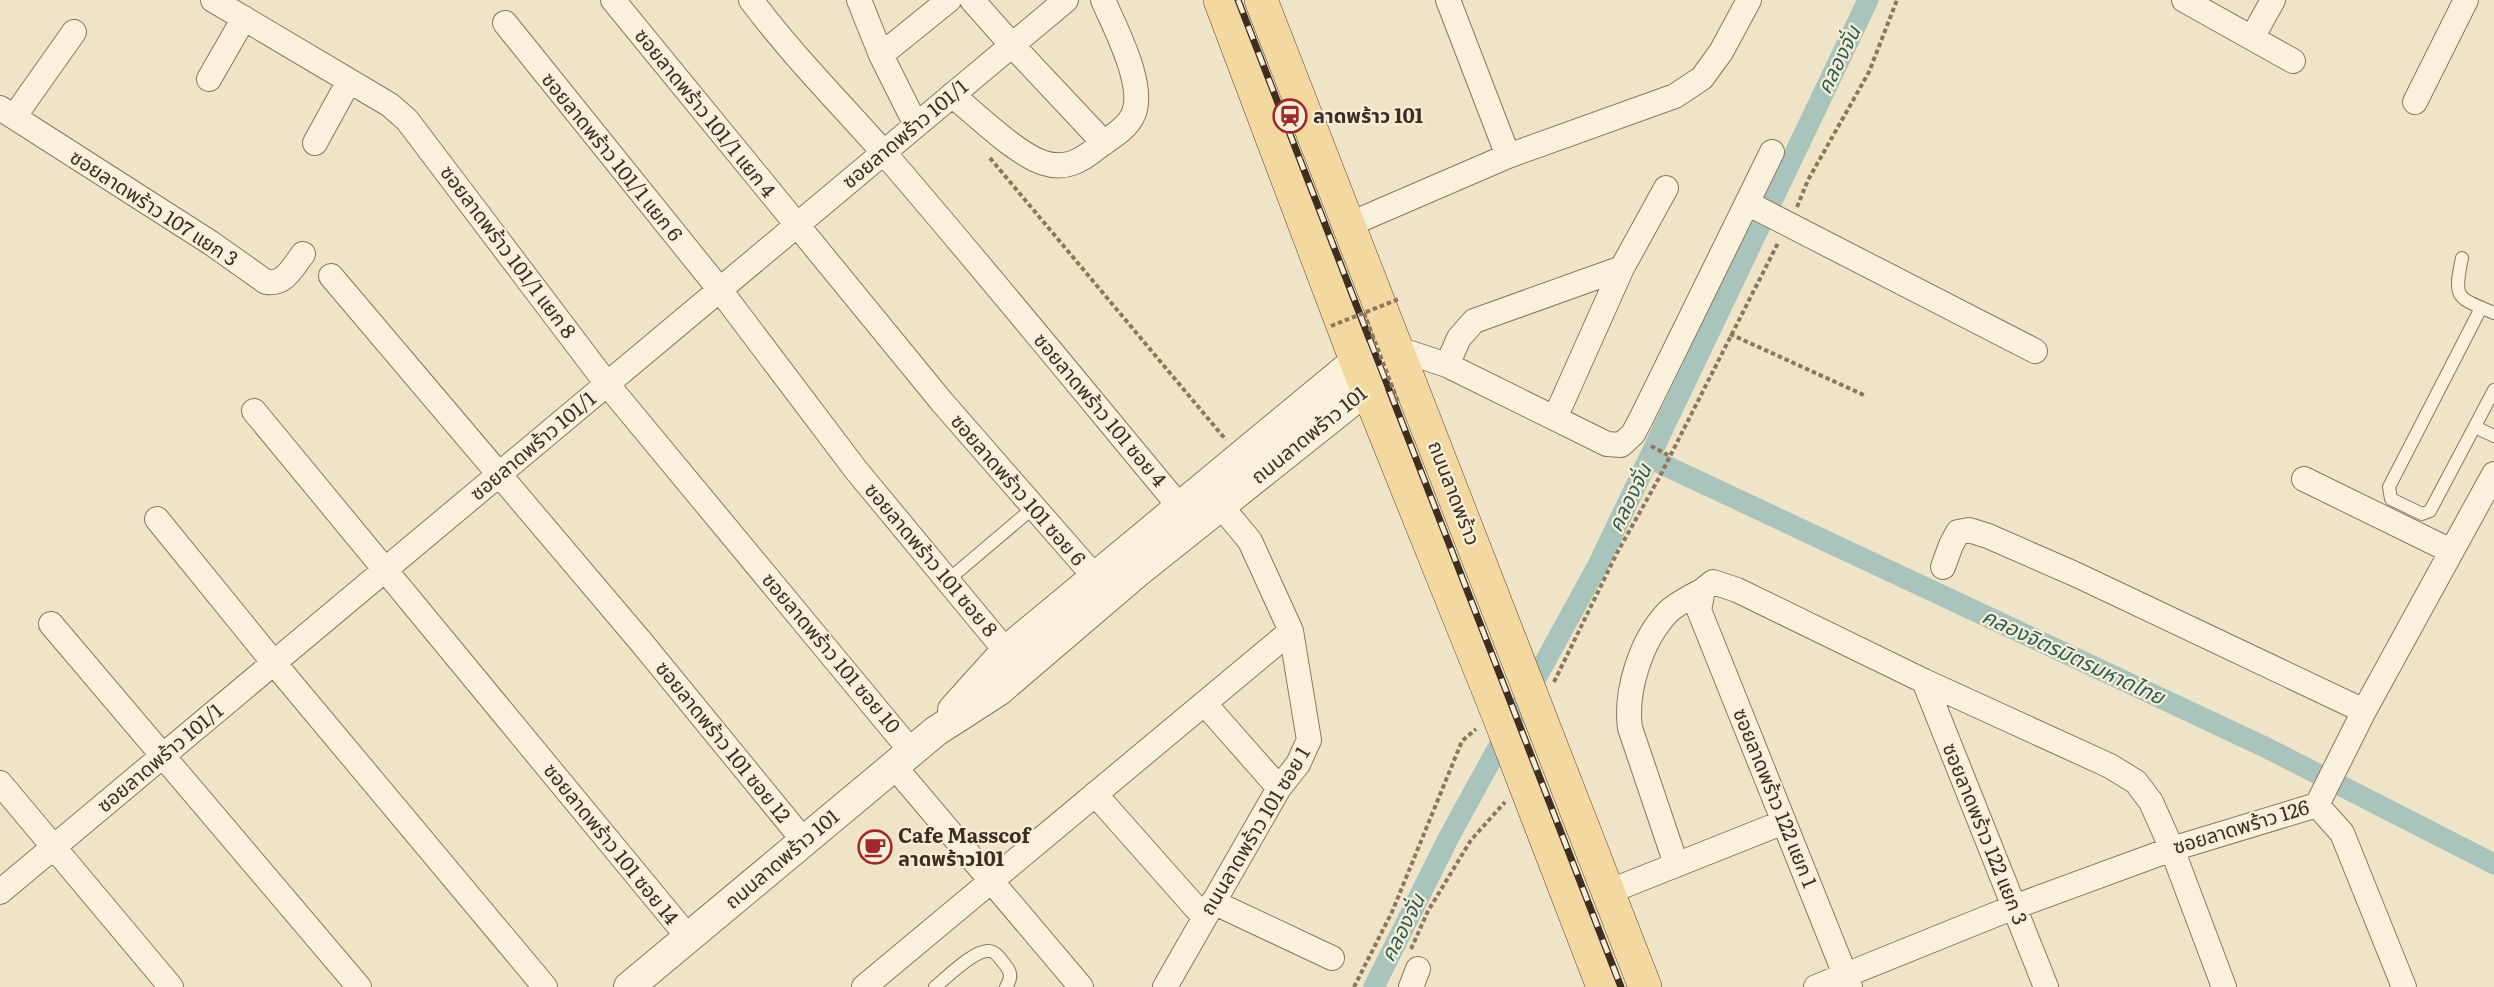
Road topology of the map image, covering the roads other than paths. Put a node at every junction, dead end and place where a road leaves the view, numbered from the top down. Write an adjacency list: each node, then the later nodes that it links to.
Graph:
1 (213, 0): 16 (street, ซอยลาดพร้าว 101/1 แยก 8)
2 (614, 0): 36 (street, ซอยลาดพร้าว 101/1 แยก 4)
3 (751, 0): 32 (street, ซอยลาดพร้าว 101 ซอย 4)
4 (859, 0): 21 (street)
5 (949, 0): 21 (street)
6 (972, 0): 20 (street)
7 (1066, 0): 20 (street, ซอยลาดพร้าว 101/1)
8 (1103, 0): 30 (street)
9 (1220, 0): 48 (main road, ถนนลาดพร้าว)
10 (1261, 0): 37 (main road, ถนนลาดพร้าว)
11 (1448, 0): 33 (street)
12 (1749, 0): 33 (street)
13 (2184, 0): 19 (street)
14 (2273, 0): 19 (street)
15 (2466, 0): 26 (street)
16 (244, 18): 23 (street); 24 (street, ซอยลาดพร้าว 101/1 แยก 8)
17 (505, 23): 42 (street, ซอยลาดพร้าว 101/1 แยก 6)
18 (74, 32): 27 (street)
19 (2252, 38): 22 (street)
20 (1012, 45): 25 (street, ซอยลาดพร้าว 101/1); 30 (street)
21 (881, 55): 28 (street)
22 (2293, 61)
23 (209, 79)
24 (349, 81): 29 (street); 49 (street, ซอยลาดพร้าว 101/1 แยก 8)
25 (952, 95): 28 (street, ซอยลาดพร้าว 101/1); 30 (street)
26 (2415, 102)
27 (7, 112): 38 (street, ซอยลาดพร้าว 107 แยก 3)
28 (916, 125): 32 (street, ซอยลาดพร้าว 101/1)
29 (315, 143)
30 (1104, 143)
31 (1772, 152): 35 (street)
32 (884, 153): 36 (street, ซอยลาดพร้าว 101/1); 61 (street, ซอยลาดพร้าว 101 ซอย 4)
33 (1508, 156): 37 (street)
34 (1666, 188): 40 (street)
35 (1749, 204): 46 (street); 53 (street)
36 (796, 225): 42 (street, ซอยลาดพร้าว 101/1); 51 (street, ซอยลาดพร้าว 101/1 แยก 4)
37 (1348, 225): 45 (main road, ถนนลาดพร้าว)
38 (303, 254)
39 (2462, 258): 43 (lane)
40 (1622, 268): 47 (street); 53 (street)
41 (331, 276): 58 (street, ซอยลาดพร้าว 101 ซอย 12)
42 (720, 290): 49 (street, ซอยลาดพร้าว 101/1); 56 (street, ซอยลาดพร้าว 101/1 แยก 6)
43 (2481, 308): 44 (lane); 54 (lane)
44 (2494, 313)
45 (1398, 349): 47 (street); 48 (street, ถนนลาดพร้าว 101); 92 (main road, ถนนลาดพร้าว)
46 (2034, 351)
47 (1447, 366): 53 (street)
48 (1362, 375): 60 (street, ถนนลาดพร้าว 101); 61 (street, ถนนลาดพร้าว 101); 107 (main road, ถนนลาดพร้าว)
49 (608, 384): 58 (street, ซอยลาดพร้าว 101/1); 65 (street, ซอยลาดพร้าว 101/1 แยก 8)
50 (2494, 390): 54 (lane)
51 (942, 402): 62 (street, ซอยลาดพร้าว 101 ซอย 6)
52 (254, 411): 67 (street, ซอยลาดพร้าว 101 ซอย 14)
53 (1555, 418)
54 (2475, 427): 55 (lane)
55 (2494, 436)
56 (856, 470): 69 (street, ซอยลาดพร้าว 101 ซอย 8)
57 (2494, 474): 64 (street, ซอยลาดพร้าว 126)
58 (498, 476): 67 (street, ซอยลาดพร้าว 101/1); 86 (street, ซอยลาดพร้าว 101 ซอย 12)
59 (2304, 478): 64 (street)
60 (1221, 506): 72 (street, ถนนลาดพร้าว 101 ซอย 1); 78 (street, ถนนลาดพร้าว 101)
61 (1180, 507): 68 (street, ถนนลาดพร้าว 101)
62 (1033, 508): 68 (street, ซอยลาดพร้าว 101 ซอย 6); 69 (lane)
63 (157, 519): 74 (street)
64 (2451, 551): 77 (street, ซอยลาดพร้าว 126)
65 (750, 556): 80 (street, ซอยลาดพร้าว 101 ซอย 10)
66 (1943, 567): 77 (street)
67 (386, 570): 74 (street, ซอยลาดพร้าว 101/1); 95 (street, ซอยลาดพร้าว 101 ซอย 14)
68 (1095, 577): 73 (street, ถนนลาดพร้าว 101)
69 (948, 580): 73 (street, ซอยลาดพร้าว 101 ซอย 8)
70 (1701, 600): 75 (street); 85 (street, ซอยลาดพร้าว 122 แยก 1); 89 (street)
71 (51, 624): 79 (street)
72 (1291, 631): 76 (street); 82 (street, ถนนลาดพร้าว 101 ซอย 1)
73 (1006, 651): 78 (street, ถนนลาดพร้าว 101)
74 (274, 663): 79 (street, ซอยลาดพร้าว 101/1); 100 (street)
75 (1924, 681): 88 (street); 93 (street, ซอยลาดพร้าว 122 แยก 3)
76 (1205, 704): 82 (street); 83 (street)
77 (2364, 711): 84 (street, ซอยลาดพร้าว 126)
78 (936, 731): 80 (street, ถนนลาดพร้าว 101)
79 (164, 755): 87 (street, ซอยลาดพร้าว 101/1); 99 (street)
80 (902, 758): 86 (street, ถนนลาดพร้าว 101); 90 (street, ซอยลาดพร้าว 101 ซอย 10)
81 (0, 783): 87 (street)
82 (1279, 788): 94 (street, ถนนลาดพร้าว 101 ซอย 1)
83 (1095, 794): 90 (street); 94 (street)
84 (2318, 801): 88 (street, ซอยลาดพร้าว 126); 112 (street)
85 (1784, 822): 89 (street); 97 (street, ซอยลาดพร้าว 122 แยก 1)
86 (804, 841): 95 (street, ถนนลาดพร้าว 101)
87 (55, 846): 91 (street, ซอยลาดพร้าว 101/1); 98 (street)
88 (2172, 849): 93 (street, ซอยลาดพร้าว 126); 111 (street)
89 (1676, 864): 92 (street)
90 (992, 880): 102 (street); 105 (street, ซอยลาดพร้าว 101 ซอย 10)
91 (0, 892)
92 (1608, 892): 108 (main road, ถนนลาดพร้าว)
93 (2014, 907): 97 (street, ซอยลาดพร้าว 126); 110 (street, ซอยลาดพร้าว 122 แยก 3)
94 (1208, 909): 96 (street); 106 (street, ถนนลาดพร้าว 101 ซอย 1)
95 (688, 937): 101 (street, ถนนลาดพร้าว 101)
96 (1332, 958)
97 (1847, 981): 109 (street, ซอยลาดพร้าว 126)
98 (171, 987)
99 (359, 987)
100 (545, 987)
101 (628, 987)
102 (864, 987)
103 (935, 987): 104 (lane)
104 (1006, 987)
105 (1081, 987)
106 (1165, 987)
107 (1603, 987)
108 (1645, 987)
109 (1816, 987)
110 (2046, 987)
111 (2224, 987)
112 (2404, 987)

